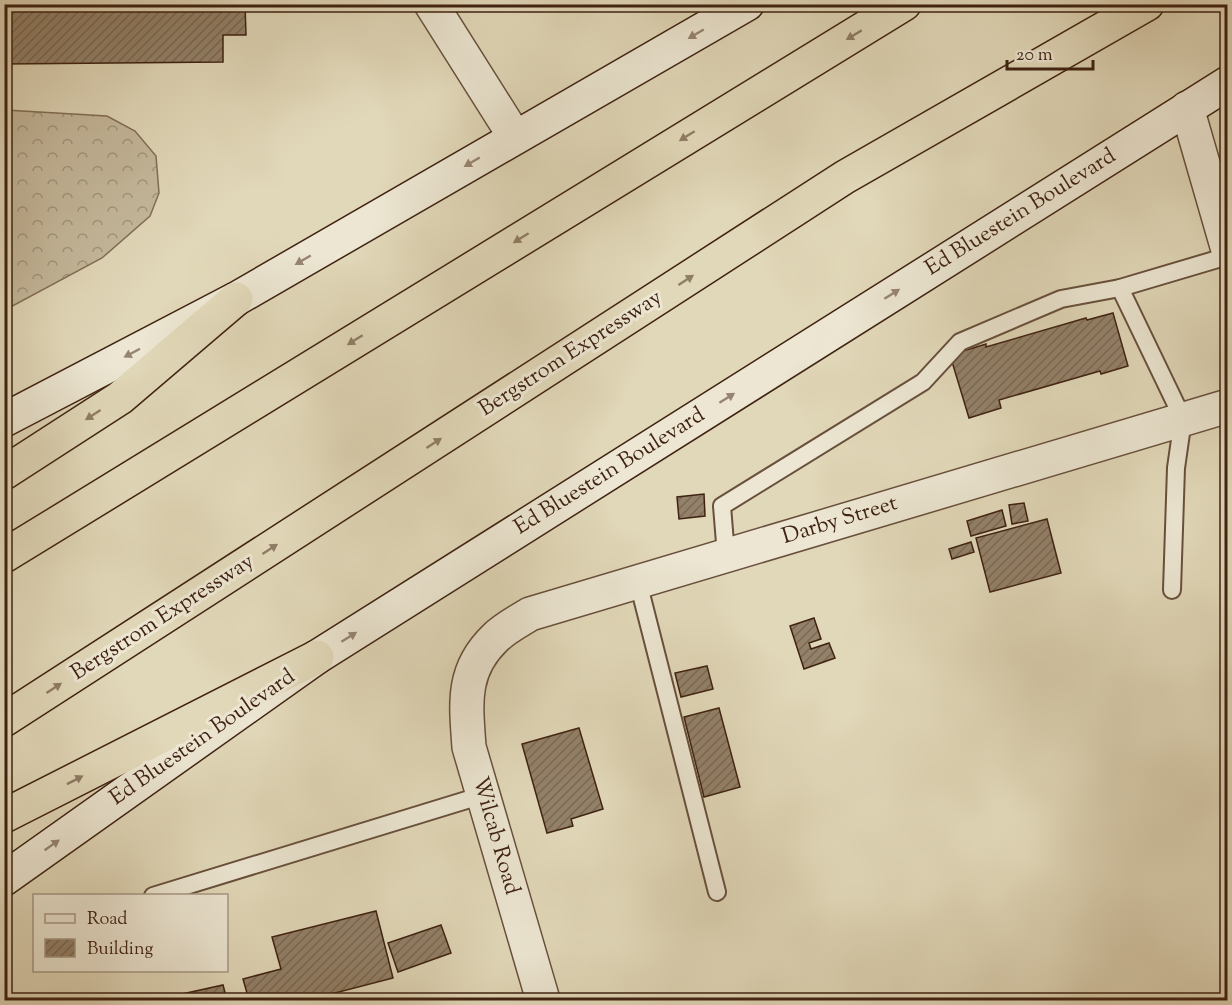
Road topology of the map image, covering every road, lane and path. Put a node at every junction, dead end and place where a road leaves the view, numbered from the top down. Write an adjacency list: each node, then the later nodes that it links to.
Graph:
1 (431, 4): 7 (main road)
2 (747, 4): 7 (main road, one-way to 7)
3 (904, 4): 17 (highway, one-way to 17)
4 (1147, 4): 22 (highway, Bergstrom Expressway, one-way to 4)
5 (1227, 83): 6 (main road, Ed Bluestein Boulevard)
6 (1187, 108): 8 (main road); 20 (main road, Ed Bluestein Boulevard, one-way to 6)
7 (515, 137): 11 (main road, one-way to 11)
8 (1227, 250)
9 (1227, 256): 10 (lane)
10 (1120, 288): 13 (lane); 16 (lane)
11 (236, 299): 14 (main road, one-way to 14); 15 (highway, one-way to 15)
12 (1227, 406): 13 (main road, Darby Street)
13 (1183, 419): 16 (main road, Darby Street); 19 (lane)
14 (4, 420)
15 (4, 473)
16 (726, 555): 18 (main road, Darby Street)
17 (4, 556)
18 (638, 582): 21 (main road, Darby Street); 26 (lane)
19 (1172, 590)
20 (317, 657): 24 (highway, one-way to 20); 25 (main road, Ed Bluestein Boulevard, one-way to 20)
21 (471, 669): 23 (main road, Wilcab Road)
22 (4, 720)
23 (483, 795): 27 (lane); 28 (main road, Wilcab Road)
24 (4, 816)
25 (4, 879)
26 (717, 892)
27 (160, 894)
28 (543, 1000)

